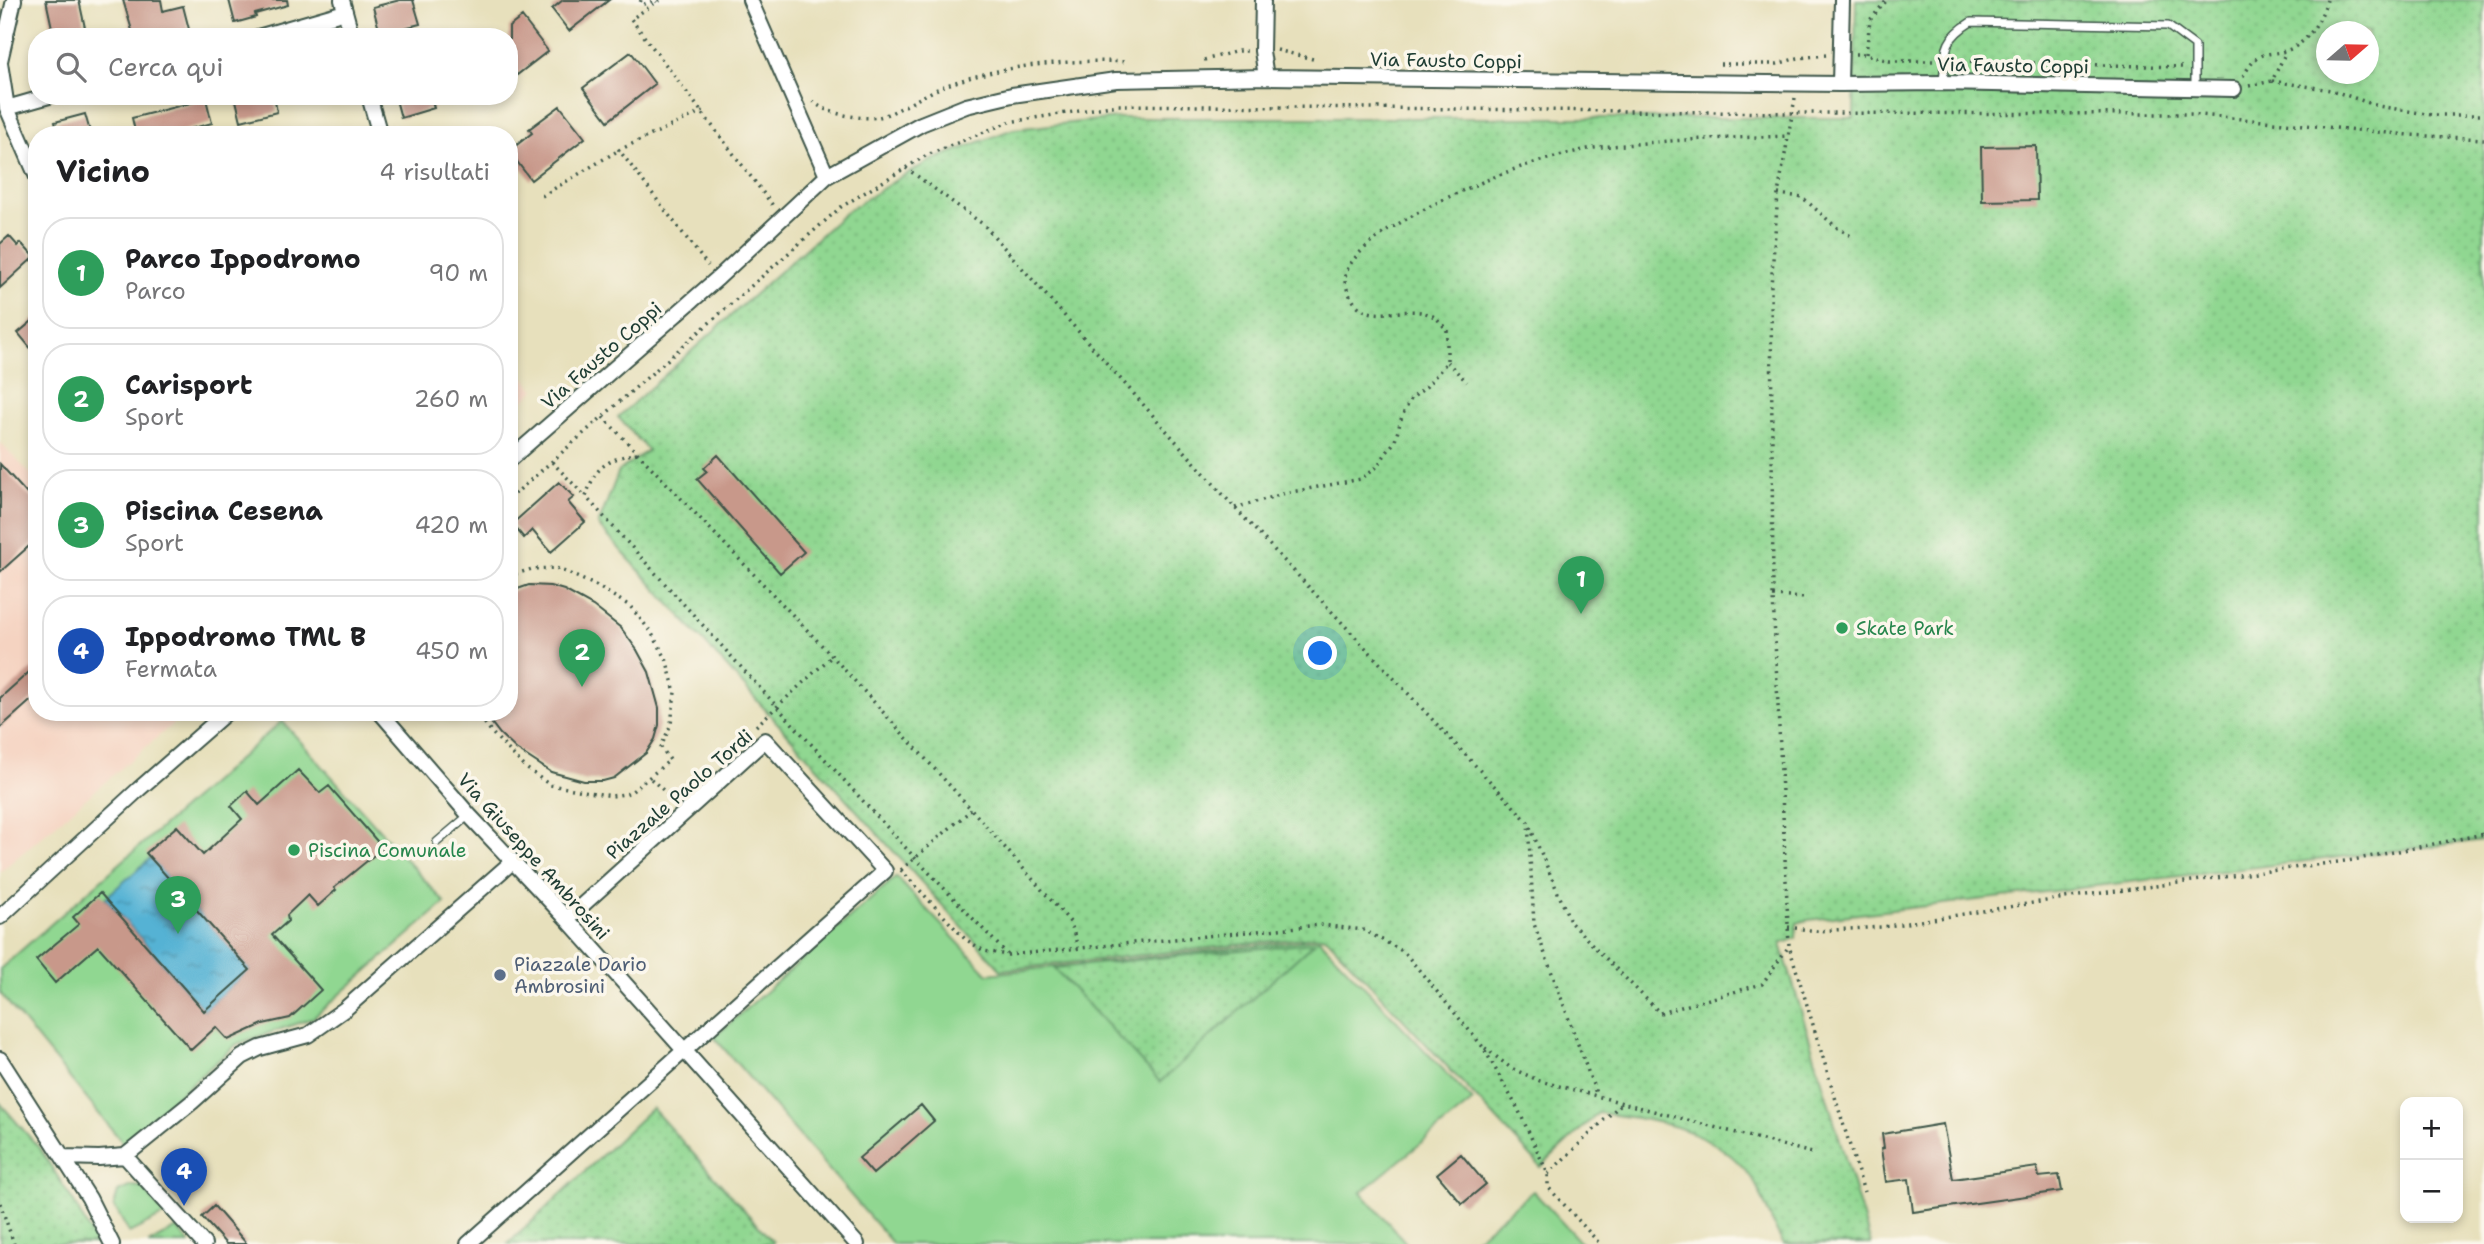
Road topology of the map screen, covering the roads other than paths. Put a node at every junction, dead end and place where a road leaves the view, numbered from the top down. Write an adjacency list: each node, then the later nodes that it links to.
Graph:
1 (14, 0): 8 (street)
2 (750, 0): 19 (street)
3 (1263, 0): 9 (street)
4 (1842, 0): 11 (street)
5 (343, 6): 6 (street); 7 (street)
6 (283, 28)
7 (349, 28)
8 (0, 62): 16 (street)
9 (1266, 77): 11 (street, Via Fausto Coppi); 19 (street, Via Fausto Coppi)
10 (1943, 83): 11 (street, Via Fausto Coppi); 12 (street, Via Fausto Coppi); 12 (lane)
11 (1840, 84)
12 (2194, 88): 13 (street, Via Fausto Coppi)
13 (2234, 89)
14 (28, 102): 16 (street)
15 (372, 105): 17 (street)
16 (7, 108): 18 (street)
17 (377, 126)
18 (28, 156)
19 (827, 176): 20 (street, Via Fausto Coppi)
20 (518, 452)
21 (217, 721): 26 (street)
22 (388, 721): 23 (street, Via Giuseppe Ambrosini)
23 (469, 815): 24 (lane); 25 (street, Via Giuseppe Ambrosini)
24 (437, 842)
25 (512, 862): 27 (street, Via Giuseppe Ambrosini); 30 (street)
26 (1, 915)
27 (567, 919): 28 (street, Via Giuseppe Ambrosini); 28 (street, Piazzale Paolo Tordi)
28 (685, 1051): 34 (street); 35 (street, Via Giuseppe Ambrosini)
29 (3, 1066): 31 (street)
30 (125, 1156): 31 (street); 33 (street)
31 (64, 1157): 32 (street)
32 (112, 1244)
33 (204, 1244)
34 (468, 1244)
35 (857, 1244)

